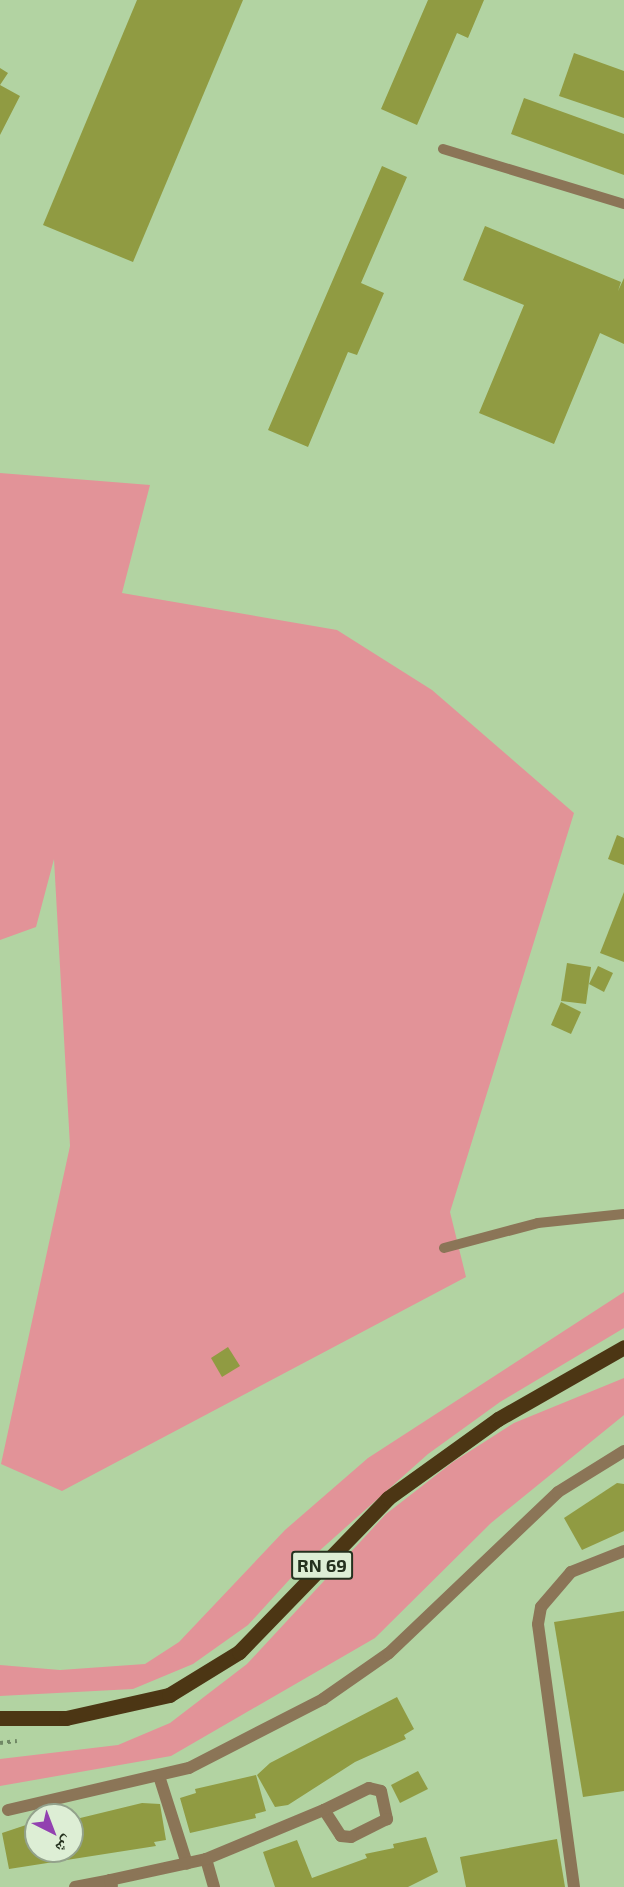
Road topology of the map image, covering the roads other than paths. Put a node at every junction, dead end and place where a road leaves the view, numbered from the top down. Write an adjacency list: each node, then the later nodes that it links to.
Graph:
1 (443, 149): 2 (lane)
2 (624, 204)
3 (624, 1214): 4 (lane)
4 (444, 1248)
5 (624, 1347): 8 (main road, RN 69)
6 (624, 1451): 9 (street)
7 (624, 1551): 17 (street)
8 (0, 1718)
9 (159, 1776): 10 (street); 13 (street)
10 (8, 1810)
11 (324, 1810): 11 (street); 12 (street)
12 (206, 1859): 13 (street); 16 (street)
13 (187, 1864): 14 (street)
14 (111, 1883): 15 (street)
15 (75, 1887)
16 (214, 1887)
17 (574, 1887)

